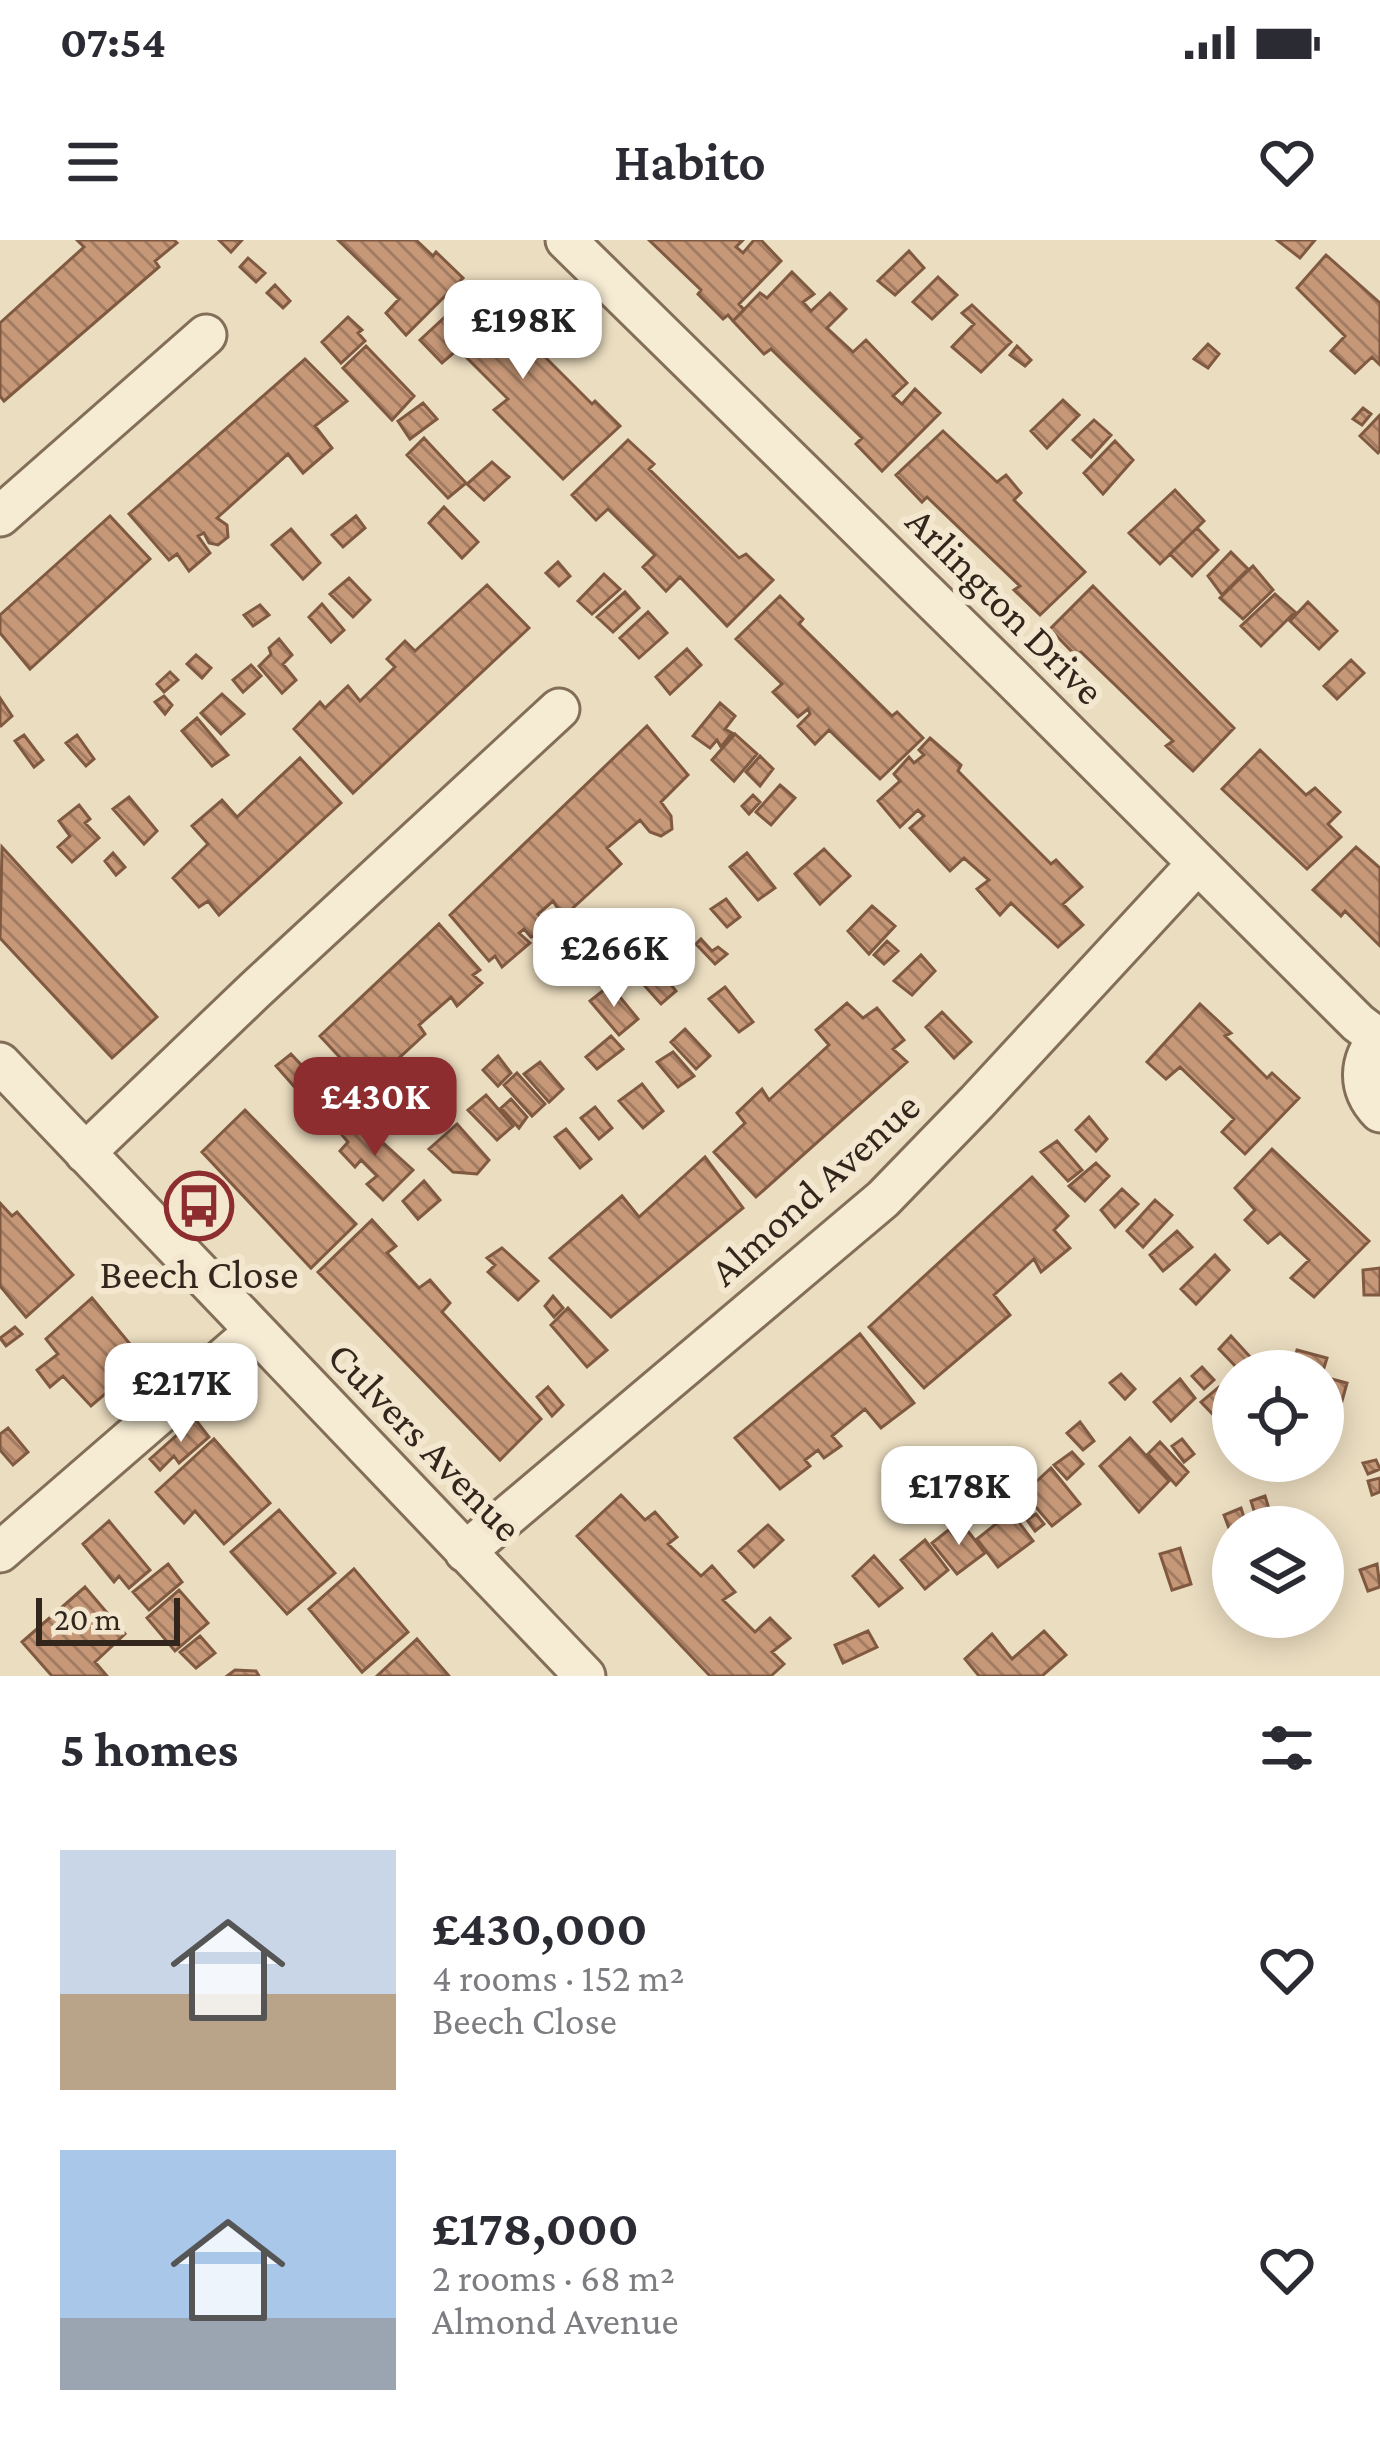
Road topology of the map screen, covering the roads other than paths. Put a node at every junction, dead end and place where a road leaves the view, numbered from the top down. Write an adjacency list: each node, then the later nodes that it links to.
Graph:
1 (566, 240): 5 (street, Arlington Drive)
2 (206, 335): 3 (street)
3 (0, 516)
4 (559, 710): 9 (street)
5 (1198, 864): 6 (street, Arlington Drive); 12 (street, Almond Avenue)
6 (1379, 1037): 8 (street)
7 (0, 1063): 9 (street, Culvers Avenue)
8 (1380, 1112)
9 (85, 1153): 10 (street, Culvers Avenue)
10 (254, 1332): 11 (street); 12 (street, Culvers Avenue)
11 (0, 1552)
12 (465, 1552): 13 (street, Culvers Avenue)
13 (585, 1676)

